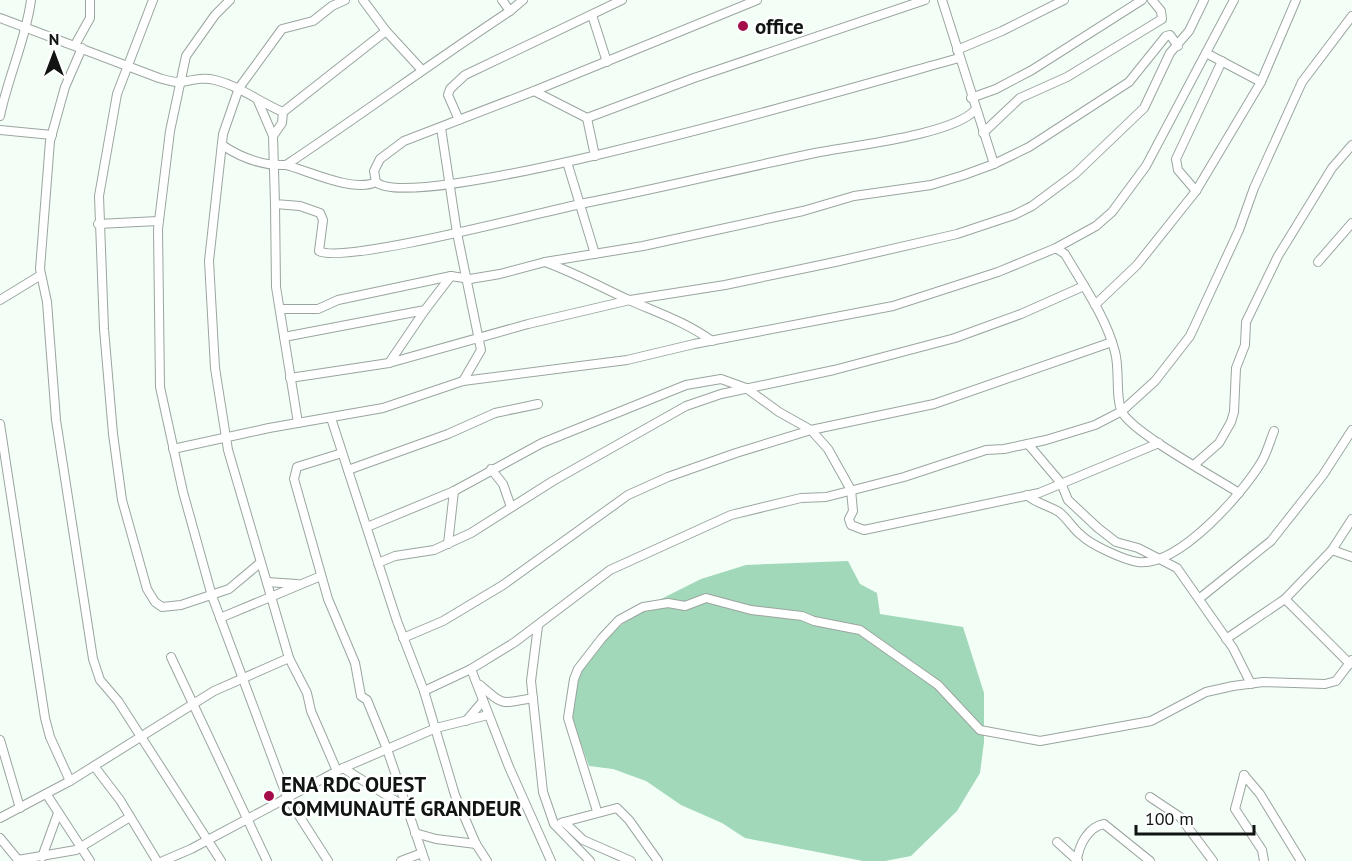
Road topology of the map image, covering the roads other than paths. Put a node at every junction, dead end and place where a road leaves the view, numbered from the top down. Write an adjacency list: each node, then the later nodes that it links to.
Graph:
1 (31, 0): 23 (street)
2 (90, 0): 26 (street)
3 (153, 0): 31 (street)
4 (230, 0): 33 (street)
5 (345, 0): 35 (street)
6 (363, 0): 24 (street)
7 (502, 0): 19 (street)
8 (523, 0): 19 (street)
9 (622, 0): 20 (street)
10 (755, 0): 30 (street)
11 (926, 0): 42 (street)
12 (942, 0): 28 (street)
13 (1064, 0): 28 (street)
14 (1142, 0): 37 (street)
15 (1152, 0): 46 (street)
16 (1204, 0): 25 (street)
17 (1234, 0): 27 (street)
18 (1296, 0): 34 (street)
19 (510, 10): 32 (street)
20 (592, 15): 30 (street); 43 (street)
21 (1352, 16): 87 (street)
22 (0, 18): 23 (street)
23 (25, 28): 26 (street); 41 (street)
24 (386, 31): 32 (street); 40 (street)
25 (1178, 46): 53 (street); 74 (street)
26 (79, 47): 31 (street); 47 (street)
27 (1206, 53): 29 (street); 65 (street)
28 (958, 54): 37 (street); 51 (street)
29 (1222, 61): 34 (street); 58 (street)
30 (607, 62): 36 (street)
31 (127, 65): 33 (street); 63 (street)
32 (421, 69): 54 (street)
33 (179, 82): 35 (street); 61 (street)
34 (1261, 82): 58 (street)
35 (239, 88): 38 (street); 49 (street)
36 (534, 91): 42 (street); 43 (street)
37 (971, 98): 39 (street)
38 (258, 101): 40 (street); 48 (street)
39 (975, 110): 46 (street); 60 (street)
40 (283, 112): 48 (street)
41 (0, 116)
42 (587, 118): 51 (street)
43 (459, 120): 44 (street)
44 (441, 128): 56 (street); 57 (street)
45 (0, 130): 47 (street)
46 (982, 133): 53 (street)
47 (52, 135): 69 (street)
48 (273, 136): 55 (street)
49 (222, 144): 55 (street); 94 (street)
50 (1352, 146): 100 (street)
51 (595, 156): 52 (street)
52 (567, 162): 57 (street); 60 (street)
53 (994, 164): 66 (street)
54 (285, 165): 55 (street); 56 (street)
55 (275, 166): 59 (street)
56 (376, 182): 57 (street)
57 (450, 186): 64 (street)
58 (1196, 191): 75 (street)
59 (275, 204): 64 (street); 76 (street)
60 (578, 205): 64 (street); 66 (street)
61 (158, 221): 63 (street); 98 (street)
62 (1352, 223): 68 (street)
63 (98, 224): 120 (street)
64 (457, 233): 71 (street)
65 (1056, 248): 72 (street); 80 (street)
66 (596, 254): 67 (street)
67 (544, 262): 71 (street); 74 (street)
68 (1318, 262)
69 (40, 275): 73 (street); 142 (street)
70 (451, 276): 71 (street); 76 (street); 77 (street)
71 (466, 278): 79 (street)
72 (1084, 286): 75 (street); 85 (street)
73 (0, 300)
74 (630, 300): 79 (street); 80 (street)
75 (1095, 305): 81 (street)
76 (280, 309): 78 (street)
77 (425, 310): 78 (street); 82 (street)
78 (284, 337): 83 (street)
79 (479, 338): 82 (street); 84 (street)
80 (712, 341): 84 (street)
81 (1112, 342): 87 (street); 91 (street)
82 (388, 363): 83 (street)
83 (290, 378): 89 (street)
84 (463, 381): 88 (street)
85 (746, 388): 91 (street); 101 (street); 108 (street)
86 (538, 404): 102 (street)
87 (1122, 411): 96 (street); 97 (street)
88 (331, 418): 89 (street); 99 (street)
89 (298, 423): 94 (street)
90 (0, 424): 95 (street)
91 (810, 430): 104 (street); 126 (street)
92 (1352, 430): 122 (street)
93 (1274, 431): 106 (street)
94 (225, 437): 98 (street); 116 (street)
95 (2, 442): 147 (street)
96 (1159, 443): 100 (street); 103 (street)
97 (1028, 444): 103 (street); 104 (street)
98 (173, 449): 120 (street)
99 (342, 453): 102 (street); 117 (street)
100 (1194, 465): 106 (street)
101 (490, 469): 105 (street); 108 (street)
102 (348, 470): 110 (street)
103 (1061, 483): 107 (street); 114 (street)
104 (851, 490): 107 (street); 125 (street)
105 (454, 491): 110 (street); 111 (street)
106 (1239, 493): 114 (street)
107 (1027, 495): 114 (street)
108 (511, 507): 111 (street)
109 (1352, 519): 112 (street)
110 (367, 527): 115 (street)
111 (448, 544): 115 (street)
112 (1332, 550): 113 (street); 123 (street)
113 (1352, 557)
114 (1156, 559): 122 (street)
115 (378, 562): 126 (street)
116 (260, 563): 118 (street); 120 (street)
117 (321, 576): 119 (street); 144 (street)
118 (267, 582): 119 (street); 121 (street)
119 (300, 585): 121 (street)
120 (212, 596): 124 (street)
121 (271, 596): 124 (street); 129 (street)
122 (1200, 598): 127 (street)
123 (1285, 600): 127 (street); 130 (street)
124 (220, 618): 132 (street)
125 (538, 626): 131 (street); 136 (street)
126 (403, 638): 135 (street)
127 (1226, 639): 134 (street)
128 (171, 657): 138 (street)
129 (290, 658): 132 (street); 146 (street)
130 (1351, 662): 134 (street)
131 (471, 669): 133 (street); 135 (street)
132 (242, 678): 138 (street); 149 (street)
133 (477, 682): 136 (street); 137 (street)
134 (1251, 684): 153 (street)
135 (424, 691): 141 (street)
136 (533, 698): 158 (street)
137 (483, 701): 139 (street); 140 (street)
138 (194, 704): 142 (street); 157 (street)
139 (488, 715): 140 (street); 177 (street)
140 (466, 721): 141 (street)
141 (436, 728): 144 (street); 162 (street)
142 (141, 738): 145 (street); 163 (street)
143 (0, 740): 151 (street)
144 (387, 749): 146 (street); 152 (street)
145 (94, 766): 147 (street); 155 (street)
146 (340, 770): 149 (street); 152 (street)
147 (70, 781): 148 (street)
148 (47, 795): 151 (street); 154 (street)
149 (287, 797): 157 (street); 174 (street)
150 (1150, 797): 183 (street)
151 (20, 808): 156 (street)
152 (407, 808): 159 (street)
153 (597, 811): 158 (street); 180 (street)
154 (58, 813): 164 (street); 165 (street)
155 (130, 817): 164 (street); 170 (street)
156 (0, 818)
157 (246, 820): 163 (street); 173 (street)
158 (559, 823): 178 (street); 179 (street)
159 (416, 833): 162 (street); 166 (street)
160 (0, 838): 167 (street)
161 (1057, 842): 181 (street)
162 (476, 844): 176 (street)
163 (210, 845): 171 (street); 172 (street)
164 (81, 847): 165 (street); 169 (street)
165 (42, 857): 167 (street)
166 (424, 857): 175 (street)
167 (18, 860)
168 (1298, 860): 184 (street)
169 (90, 861)
170 (157, 861)
171 (163, 861)
172 (220, 861)
173 (267, 861)
174 (328, 861)
175 (401, 861)
176 (487, 861)
177 (551, 861)
178 (590, 861)
179 (631, 861)
180 (658, 861)
181 (1078, 861): 182 (street)
182 (1150, 861)
183 (1214, 861)
184 (1264, 861)

